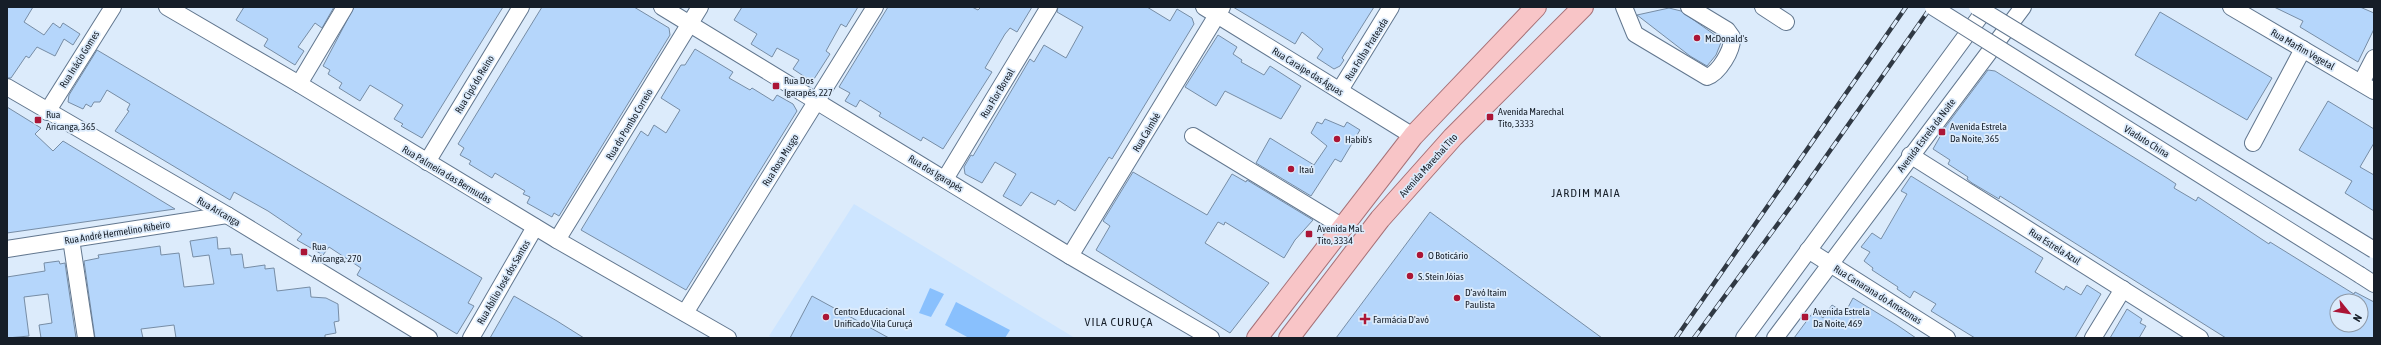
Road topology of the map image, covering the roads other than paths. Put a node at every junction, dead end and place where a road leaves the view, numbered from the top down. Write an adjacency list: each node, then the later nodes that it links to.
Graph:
1 (113, 7): 31 (street, Rua Inácio Gomes)
2 (345, 7): 26 (street)
3 (521, 7): 36 (street, Rua Cipó do Reino)
4 (662, 7): 23 (street, Rua dos Igarapés)
5 (700, 7): 23 (street, Rua do Pombo Correio)
6 (875, 7): 30 (street, Rua Rosa Musgo)
7 (1049, 7): 37 (street, Rua Flor Boreal)
8 (1392, 7): 29 (street, Rua Folha Prateada)
9 (1536, 7): 33 (main road)
10 (1583, 7): 38 (main road, Avenida Marechal Tito)
11 (1624, 7): 12 (street)
12 (1689, 7)
13 (1763, 7): 22 (street)
14 (1934, 7): 49 (street, Viaduto China, bridge)
15 (1977, 7): 46 (street, bridge)
16 (1987, 7): 45 (street)
17 (2023, 7): 35 (street, Avenida Estrela da Noite)
18 (2231, 7): 21 (street, Rua Marfim Vegetal)
19 (170, 8): 26 (street, Rua Palmeira das Bermudas)
20 (1214, 10): 29 (street, Rua Caraípe das Águas); 47 (street, Rua Caimbé)
21 (2254, 13): 24 (street, Rua Marfim Vegetal)
22 (1786, 22)
23 (690, 24): 30 (street, Rua dos Igarapés); 43 (street, Rua do Pombo Correio)
24 (2303, 49): 27 (street, Rua Marfim Vegetal); 34 (street)
25 (2374, 58): 27 (street)
26 (299, 84): 36 (street, Rua Palmeira das Bermudas)
27 (2368, 87)
28 (7, 88): 31 (street, Rua Aricanga)
29 (1340, 90): 33 (street, Rua Caraípe das Águas)
30 (816, 101): 37 (street, Rua dos Igarapés); 51 (street, Rua Rosa Musgo)
31 (47, 112): 39 (street, Rua Aricanga)
32 (1193, 136): 41 (street)
33 (1413, 136): 38 (main road); 41 (main road)
34 (2254, 143)
35 (1910, 155): 48 (street, Avenida Estrela da Noite); 50 (street, Rua Estrela Azul)
36 (427, 162): 40 (street, Rua Palmeira das Bermudas)
37 (945, 179): 47 (street, Rua dos Igarapés)
38 (1404, 192): 58 (main road, Avenida Marechal Tito)
39 (227, 215): 42 (street, Rua André Hermelino Ribeiro); 53 (street, Rua Aricanga)
40 (535, 227): 43 (street, Rua Palmeira das Bermudas); 54 (street, Rua Abílio José dos Santos)
41 (1343, 227): 57 (main road)
42 (71, 239): 44 (street, Rua André Hermelino Ribeiro); 52 (street)
43 (557, 240): 51 (street, Rua Palmeira das Bermudas)
44 (7, 249)
45 (1808, 250): 48 (street); 59 (street)
46 (2374, 250)
47 (1070, 256): 56 (street, Rua dos Igarapés)
48 (1829, 264): 60 (street, Avenida Estrela da Noite); 61 (street, Rua Canarana do Amazonas)
49 (2374, 284)
50 (2123, 289): 62 (street); 63 (street, Rua Estrela Azul)
51 (685, 313): 55 (street, Rua Palmeira das Bermudas)
52 (86, 338)
53 (428, 338)
54 (471, 338)
55 (728, 338)
56 (1211, 338)
57 (1257, 338)
58 (1289, 338)
59 (1744, 338)
60 (1775, 338)
61 (1947, 338)
62 (2094, 338)
63 (2200, 338)

